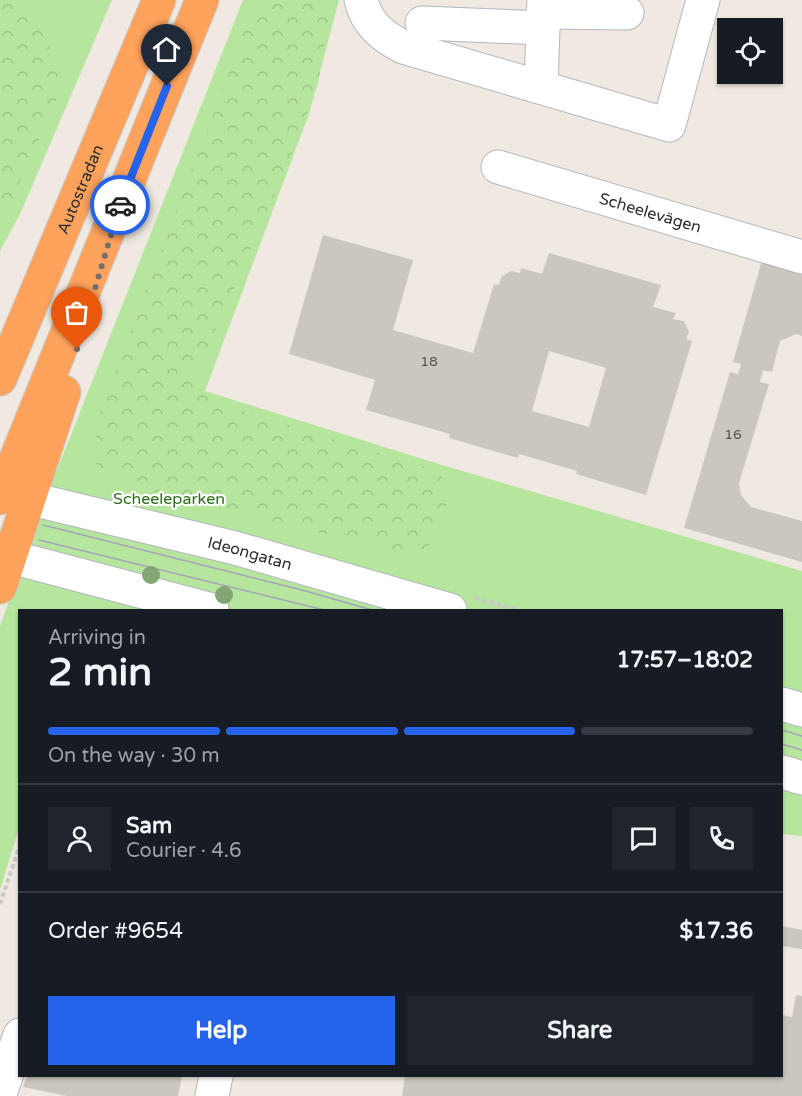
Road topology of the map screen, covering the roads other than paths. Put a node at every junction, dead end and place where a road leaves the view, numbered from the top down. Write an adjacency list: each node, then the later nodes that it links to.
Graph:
1 (159, 0): 12 (highway, Autostradan)
2 (202, 0): 10 (highway)
3 (361, 0): 7 (street)
4 (703, 0): 8 (street)
5 (543, 13): 6 (street); 7 (street); 8 (street)
6 (627, 13)
7 (422, 25): 8 (street)
8 (541, 87)
9 (498, 167): 11 (street, Scheelevägen)
10 (124, 192): 15 (highway); 18 (highway)
11 (802, 257)
12 (25, 319): 13 (highway); 14 (highway, Autostradan)
13 (0, 362)
14 (0, 379)
15 (0, 498)
16 (48, 503): 20 (street, Ideongatan)
17 (30, 562): 19 (street)
18 (0, 587)
19 (208, 609)
20 (447, 609)
21 (783, 704): 22 (street)
22 (802, 710)
23 (783, 772): 24 (street)
24 (802, 778)
25 (18, 1041): 27 (street)
26 (216, 1077): 28 (street)
27 (0, 1094)
28 (212, 1096)

